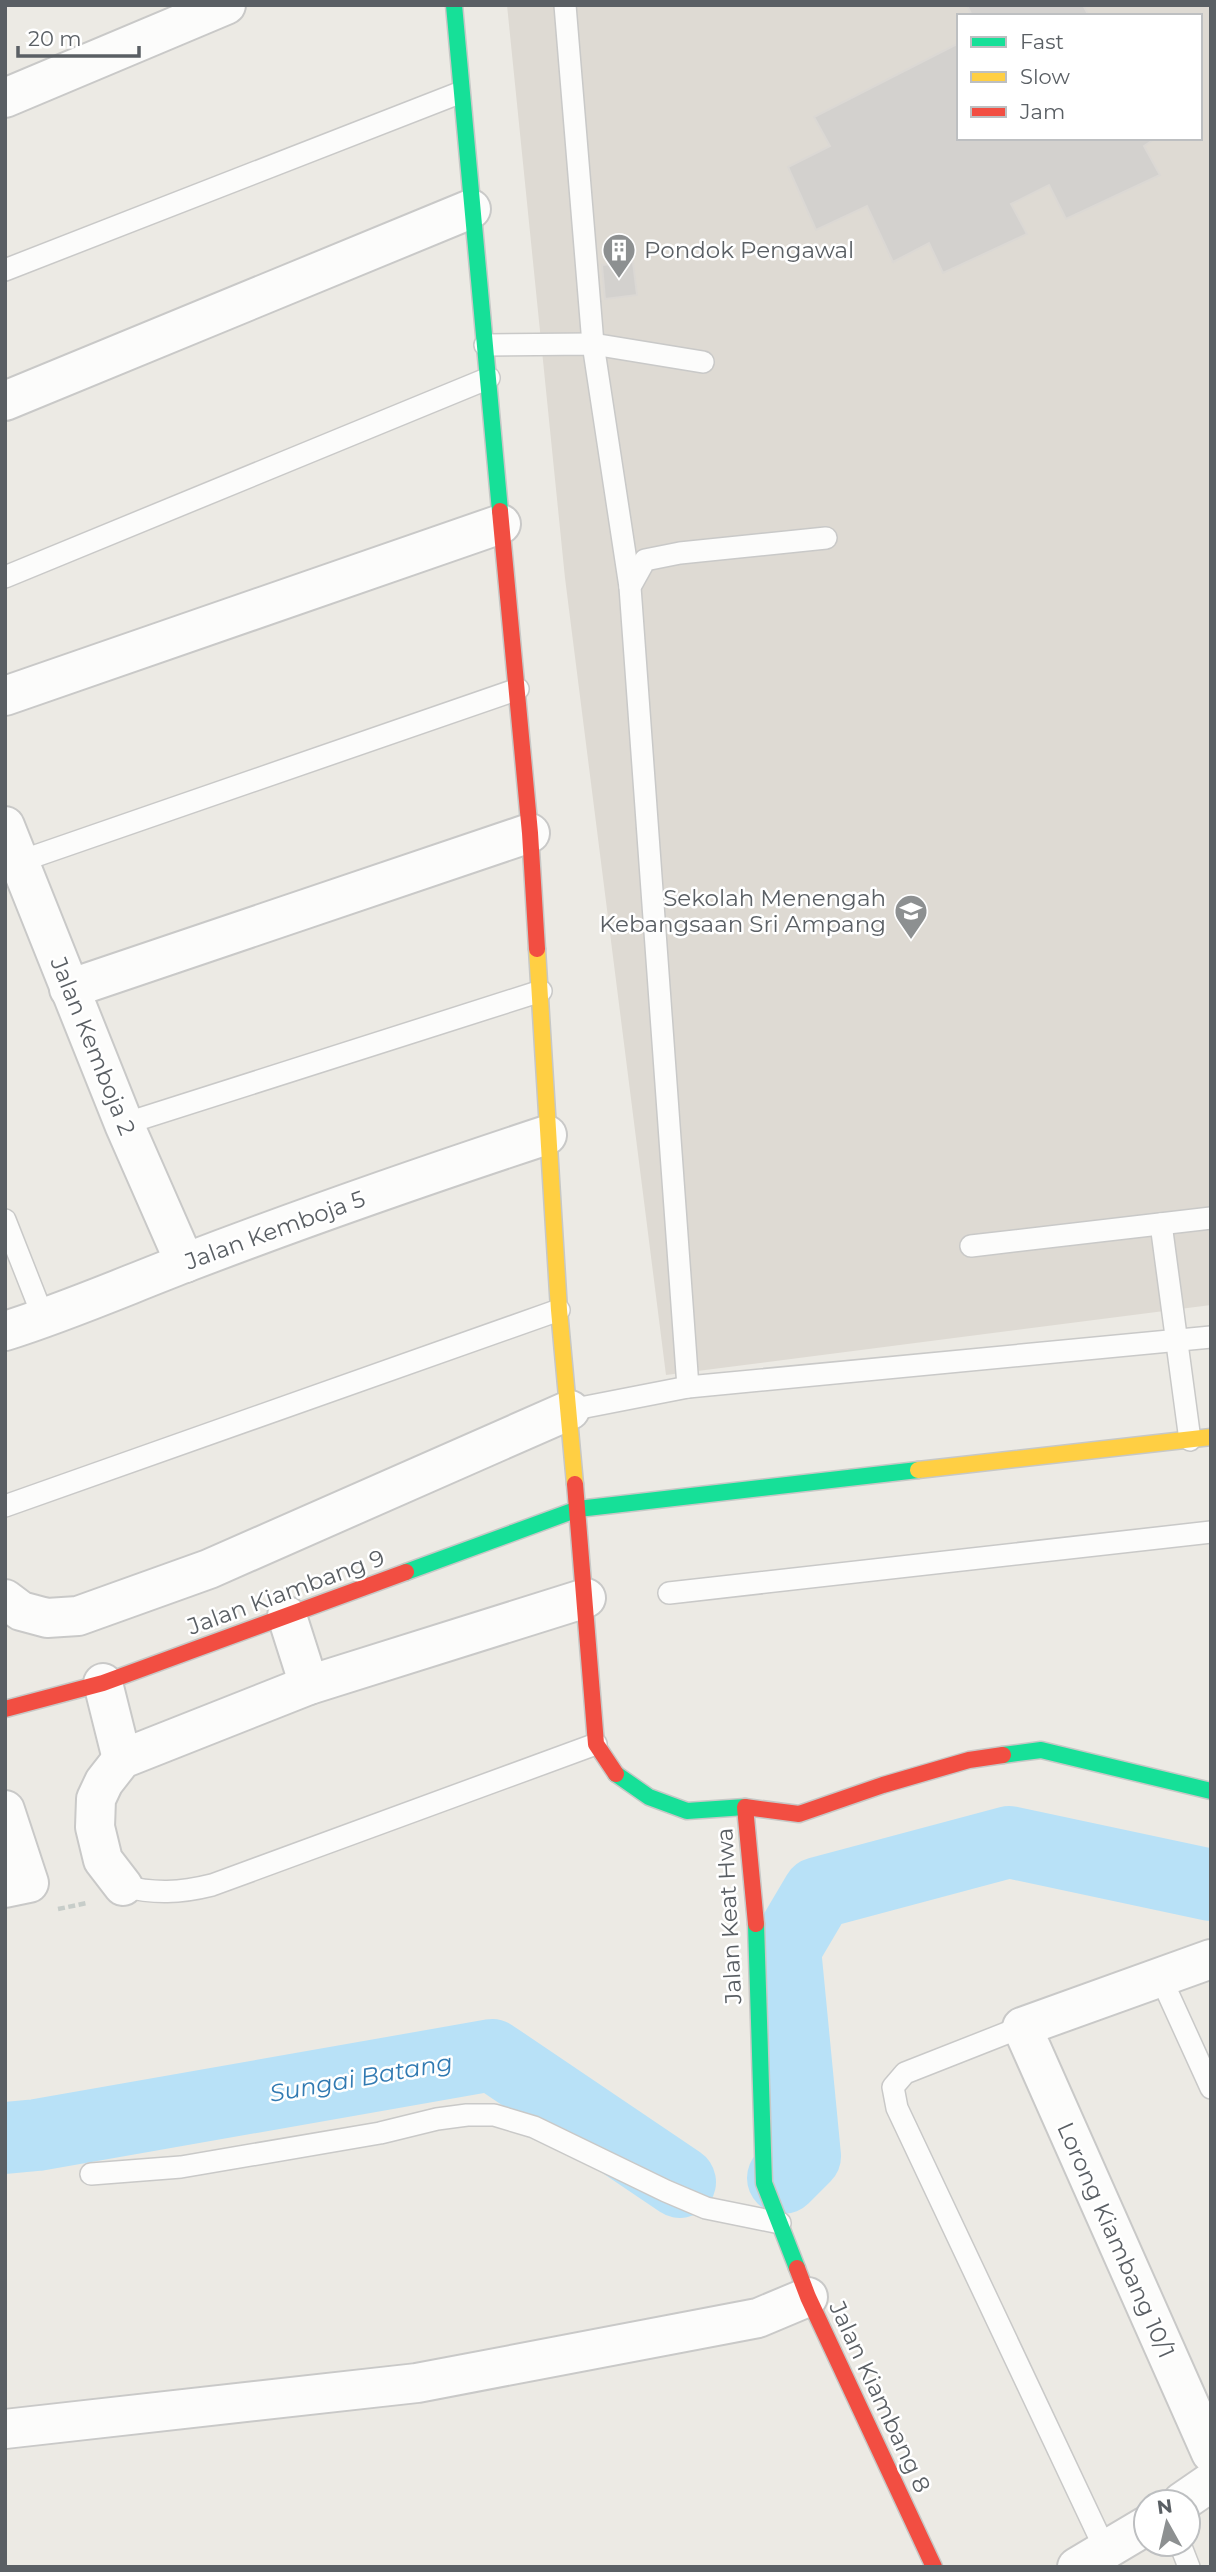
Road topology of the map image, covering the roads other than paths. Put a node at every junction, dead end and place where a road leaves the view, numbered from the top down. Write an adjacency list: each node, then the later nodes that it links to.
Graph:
1 (226, 5): 5 (street)
2 (454, 5): 4 (street)
3 (565, 5): 8 (lane)
4 (459, 93): 6 (street); 7 (lane)
5 (5, 98)
6 (471, 209): 9 (street); 12 (street)
7 (5, 270)
8 (593, 344): 9 (lane); 10 (lane); 16 (lane)
9 (485, 345): 11 (street)
10 (703, 362)
11 (489, 378): 13 (street); 15 (lane)
12 (5, 401)
13 (501, 524): 17 (street); 18 (street)
14 (826, 538): 16 (lane)
15 (5, 577)
16 (629, 587): 36 (lane)
17 (518, 690): 20 (street); 21 (lane)
18 (5, 696)
19 (5, 826): 21 (street, Jalan Kemboja 2)
20 (530, 833): 22 (street); 23 (street)
21 (18, 862): 22 (street, Jalan Kemboja 2)
22 (69, 989): 24 (street, Jalan Kemboja 2)
23 (541, 992): 24 (lane); 25 (street)
24 (124, 1124): 30 (street, Jalan Kemboja 2)
25 (547, 1135): 30 (street, Jalan Kemboja 5); 31 (street)
26 (1211, 1218): 28 (lane)
27 (5, 1220): 32 (lane)
28 (1161, 1224): 29 (lane); 35 (lane)
29 (971, 1246)
30 (185, 1263): 32 (street, Jalan Kemboja 5)
31 (559, 1310): 37 (street); 39 (lane)
32 (44, 1319): 33 (street, Jalan Kemboja 5)
33 (5, 1331)
34 (1211, 1337): 35 (lane)
35 (1177, 1341): 36 (lane); 38 (lane)
36 (688, 1387): 37 (lane)
37 (570, 1410): 40 (street); 44 (street)
38 (1200, 1438): 40 (street, Jalan Kiambang 9)
39 (5, 1506)
40 (578, 1509): 43 (street); 45 (street, Jalan Kiambang 9)
41 (1211, 1532): 42 (lane)
42 (669, 1593)
43 (586, 1598): 47 (street); 49 (street)
44 (5, 1599)
45 (287, 1616): 46 (street, Jalan Kiambang 9); 47 (street)
46 (103, 1683): 48 (street, Jalan Kiambang 9); 50 (street)
47 (309, 1685): 50 (street)
48 (5, 1709)
49 (596, 1744): 52 (street); 54 (lane)
50 (122, 1759): 54 (street)
51 (1211, 1791): 52 (street, Jalan Keat Hwa)
52 (745, 1807): 61 (street, Jalan Keat Hwa)
53 (5, 1810): 55 (street)
54 (123, 1886)
55 (5, 1888)
56 (1211, 1959): 57 (street)
57 (1160, 1976): 58 (street); 59 (lane)
58 (1022, 2027): 65 (street, Lorong Kiambang 10/1); 67 (lane)
59 (1211, 2088)
60 (91, 2174): 61 (lane)
61 (779, 2223): 62 (street, Jalan Keat Hwa)
62 (788, 2246): 63 (street, Jalan Kiambang 8)
63 (808, 2297): 64 (street); 68 (street, Jalan Kiambang 8)
64 (5, 2429)
65 (1211, 2453)
66 (1132, 2534): 67 (street)
67 (1091, 2559)
68 (934, 2567)

